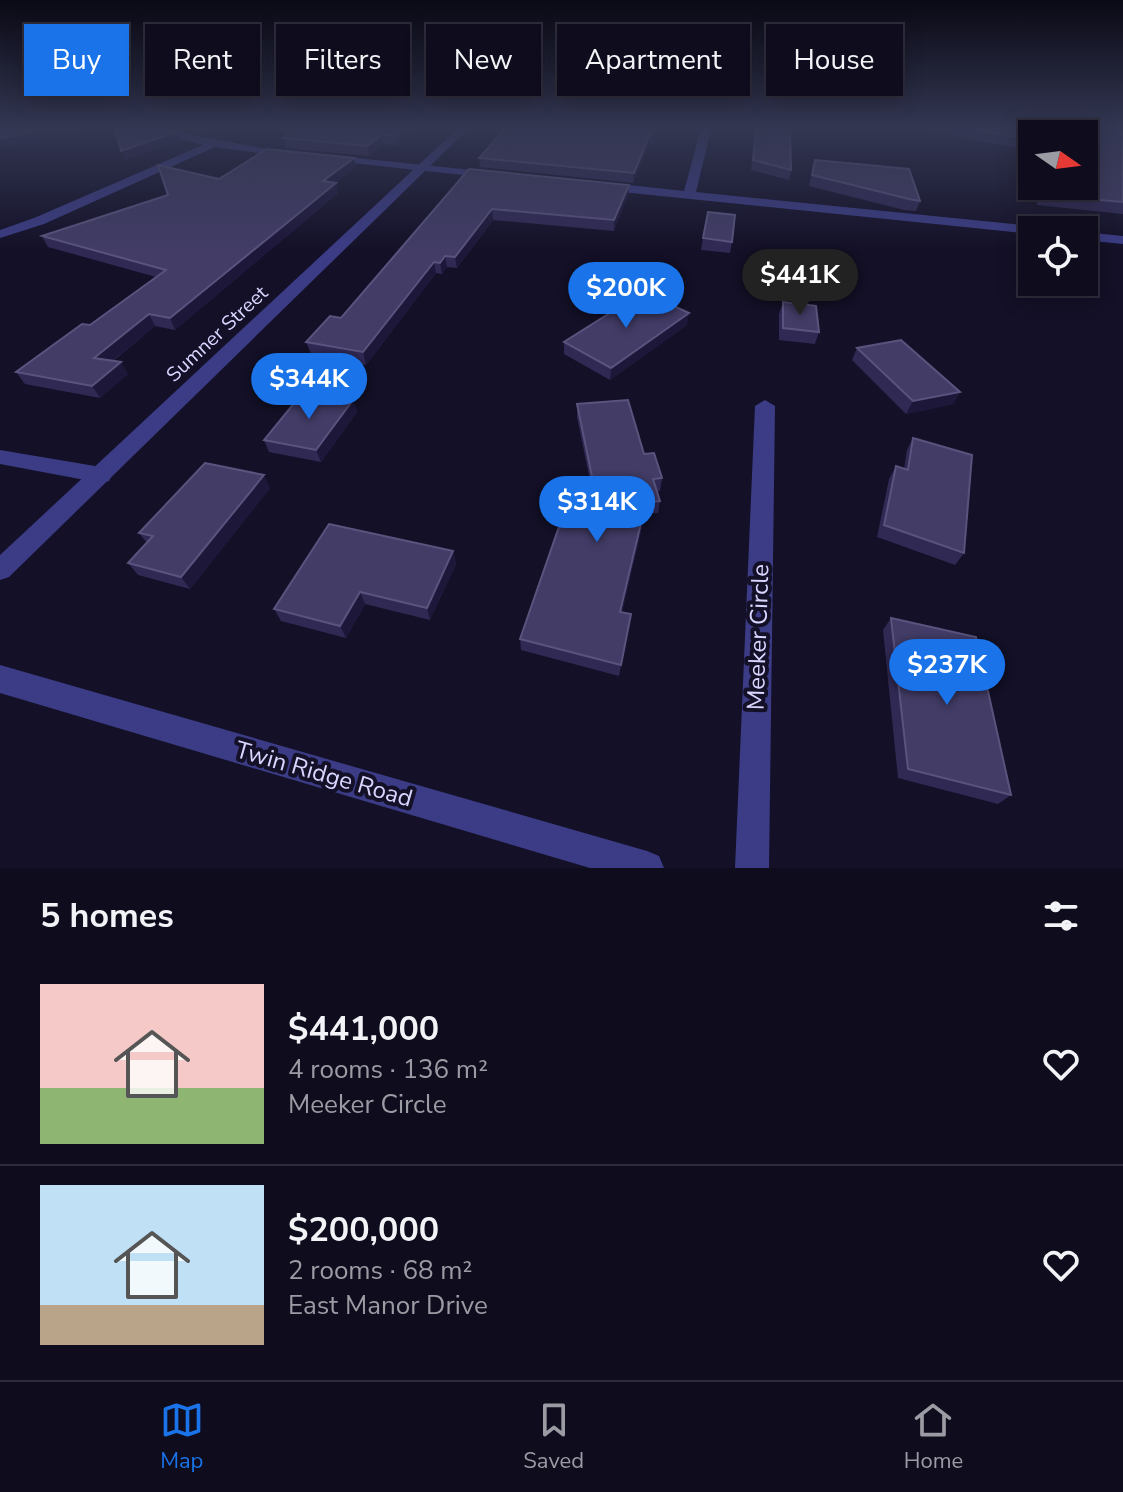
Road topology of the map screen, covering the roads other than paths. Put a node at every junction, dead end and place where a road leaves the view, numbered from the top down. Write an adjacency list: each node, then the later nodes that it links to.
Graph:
1 (156, 170): 9 (street)
2 (423, 170): 14 (street, Sumner Street)
3 (440, 170): 5 (street)
4 (696, 170): 7 (street)
5 (503, 176)
6 (581, 184): 7 (street)
7 (689, 195): 8 (street)
8 (1018, 229)
9 (0, 234)
10 (1098, 237): 11 (street)
11 (1123, 240)
12 (765, 406): 18 (street, Meeker Circle)
13 (0, 457): 14 (street)
14 (101, 475): 15 (street, Sumner Street)
15 (0, 570)
16 (0, 679): 17 (street, Twin Ridge Road)
17 (647, 868)
18 (752, 868)

